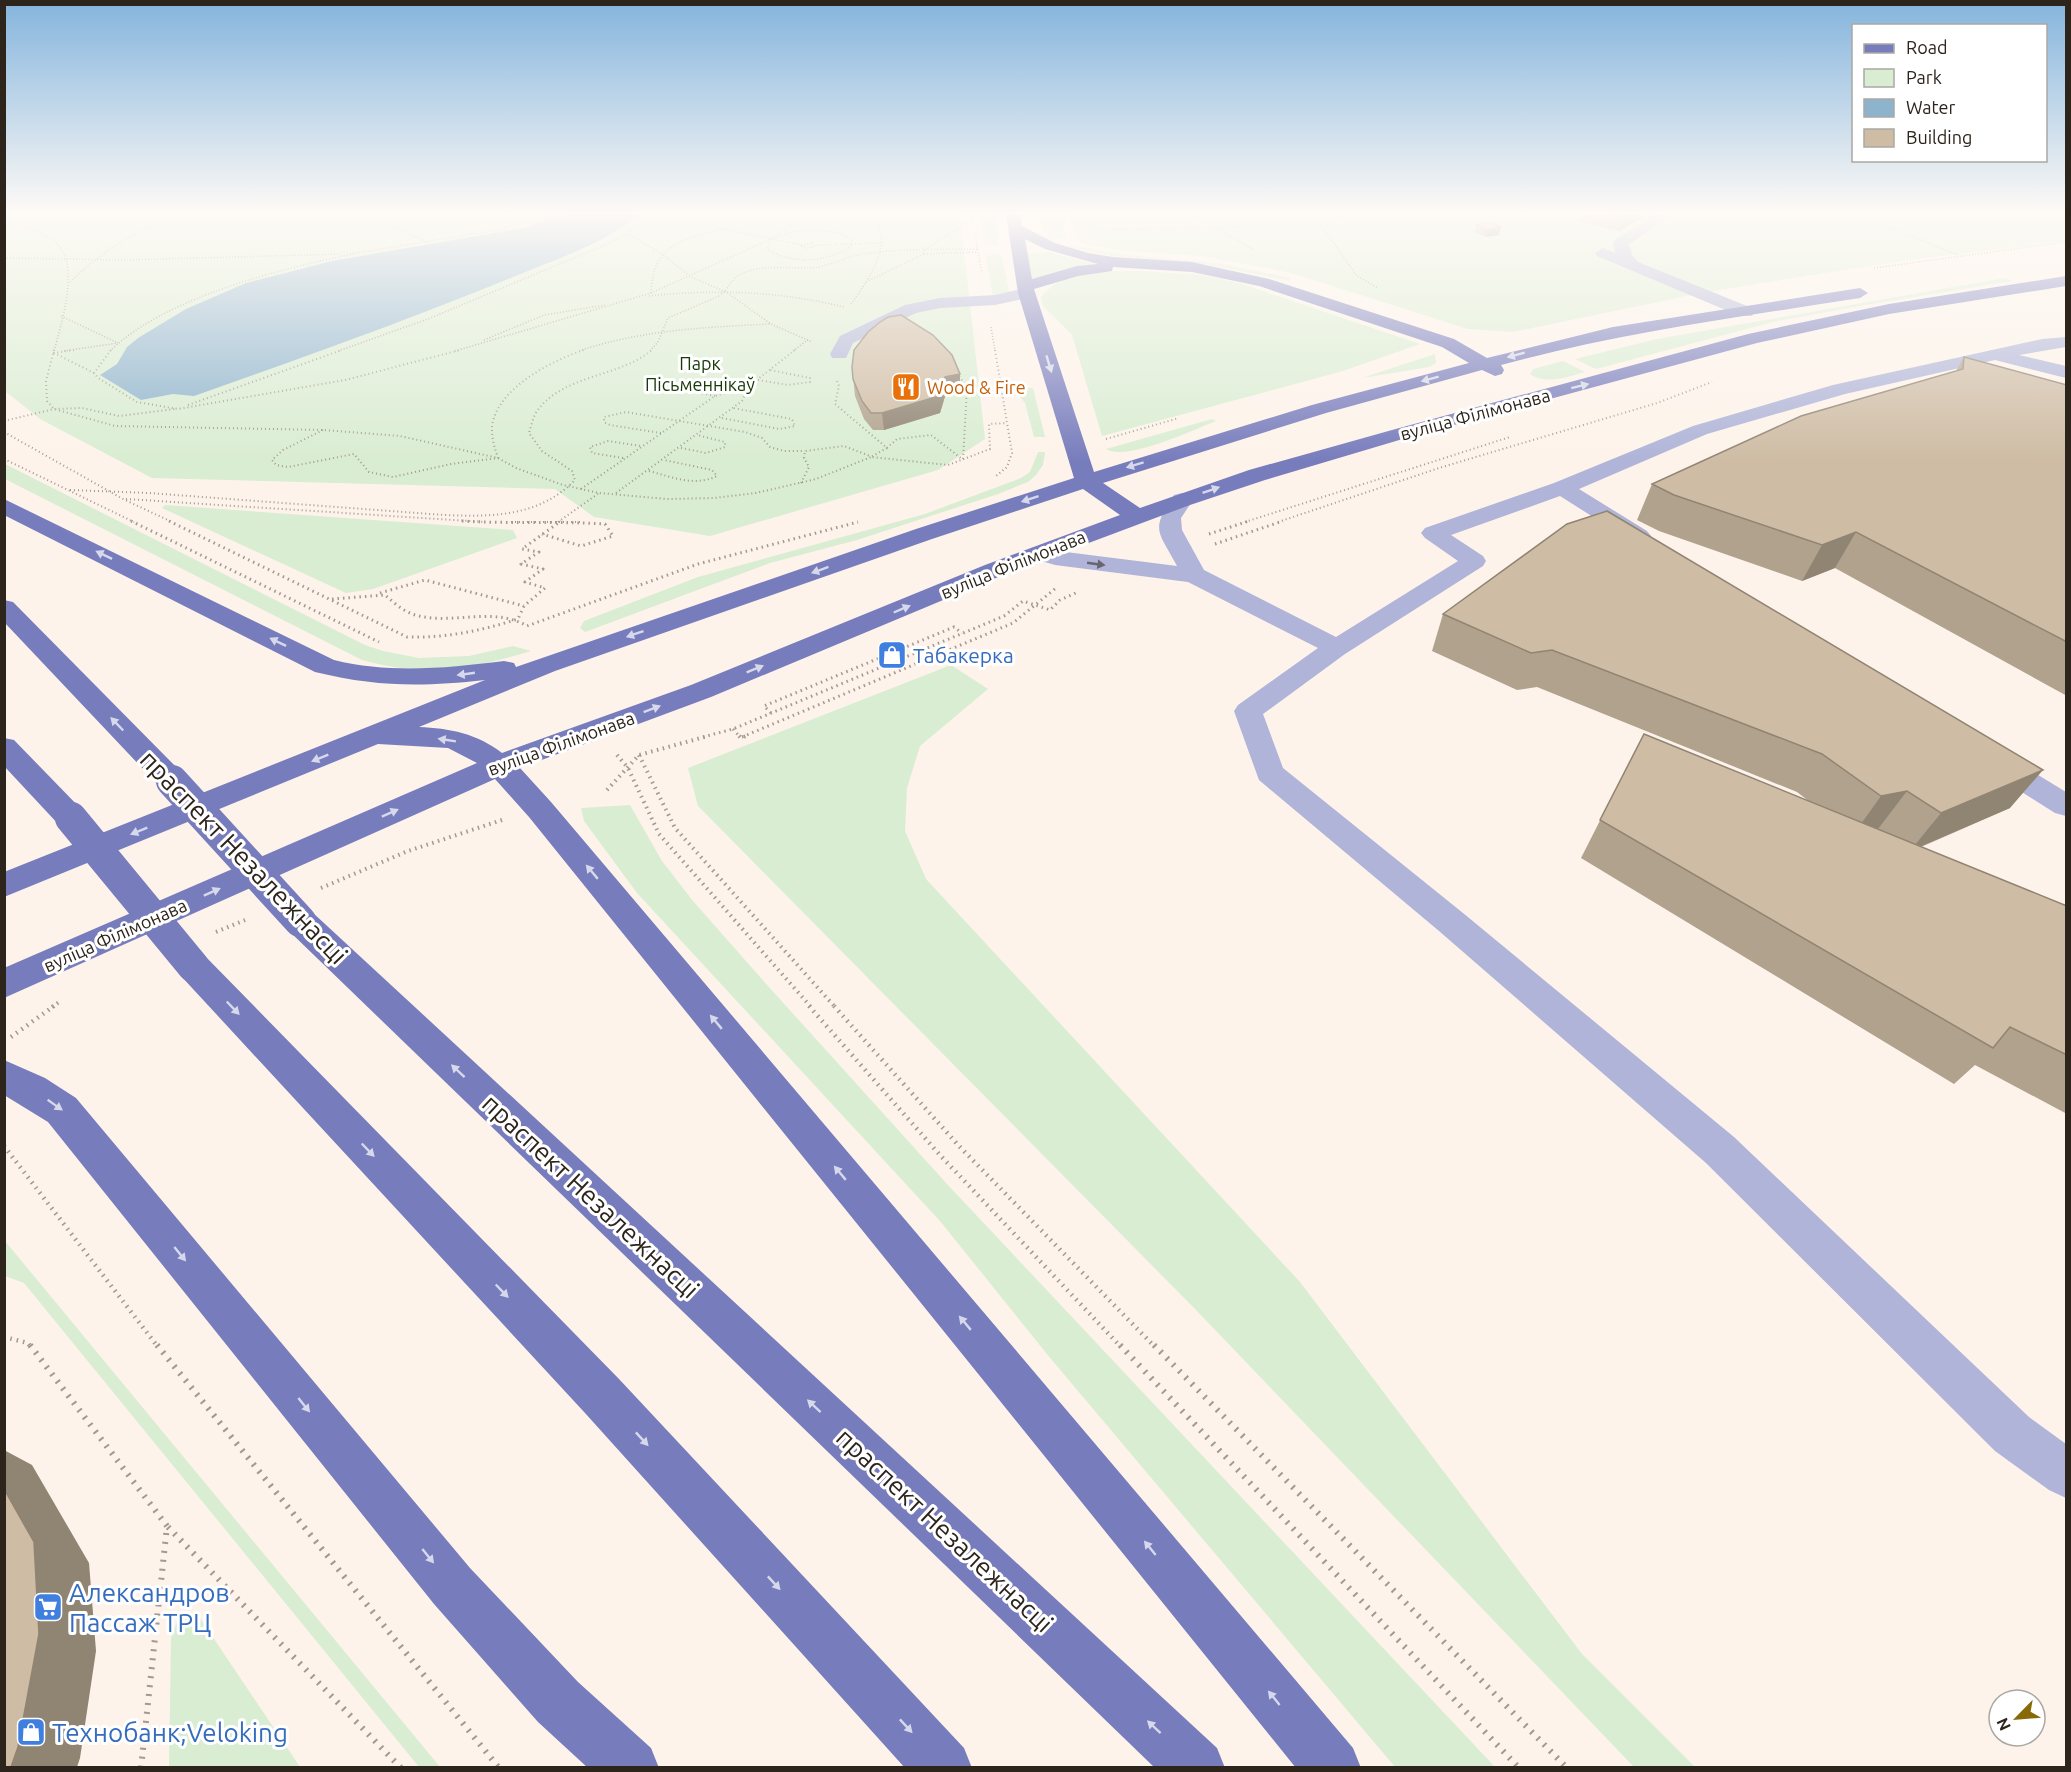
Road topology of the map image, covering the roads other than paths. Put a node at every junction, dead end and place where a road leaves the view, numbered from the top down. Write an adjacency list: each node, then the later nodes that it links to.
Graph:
1 (1028, 296): 14 (main road, one-way to 14)
2 (1022, 297): 9 (lane)
3 (1310, 297): 11 (main road)
4 (1710, 297): 7 (lane)
5 (1836, 297): 7 (main road)
6 (1954, 297): 13 (main road, вуліца Філімонава, one-way to 6)
7 (1746, 312): 11 (main road, one-way to 11)
8 (2067, 342): 10 (lane)
9 (839, 354)
10 (1997, 354): 12 (lane); 15 (lane)
11 (1486, 363): 13 (main road); 14 (main road, one-way to 14)
12 (2067, 372)
13 (1483, 411): 16 (main road, вуліца Філімонава, one-way to 13)
14 (1086, 481): 18 (main road); 24 (main road, one-way to 24)
15 (1562, 488): 19 (lane); 23 (lane)
16 (1182, 500): 18 (main road, вуліца Філімонава); 21 (lane)
17 (4, 506): 24 (main road, one-way to 17)
18 (1136, 516): 20 (main road, вуліца Філімонава)
19 (1663, 551)
20 (1039, 553): 21 (lane, one-way to 21); 28 (main road, вуліца Філімонава, one-way to 20)
21 (1187, 563): 23 (lane)
22 (4, 607): 38 (main road, праспект Незалежнасці, one-way to 22, bridge)
23 (1336, 648): 35 (lane)
24 (545, 664): 25 (main road)
25 (374, 736): 28 (main road, one-way to 25); 32 (main road, one-way to 32)
26 (4, 747): 30 (main road)
27 (1976, 749): 31 (lane)
28 (499, 765): 33 (main road, вуліца Філімонава, one-way to 28); 39 (main road, one-way to 28)
29 (4, 772): 30 (main road)
30 (44, 791): 37 (main road, one-way to 37, bridge)
31 (2067, 806)
32 (4, 885)
33 (4, 984)
34 (4, 1077): 36 (main road, one-way to 36)
35 (2067, 1473)
36 (631, 1767)
37 (944, 1767)
38 (1197, 1767)
39 (1333, 1767)

